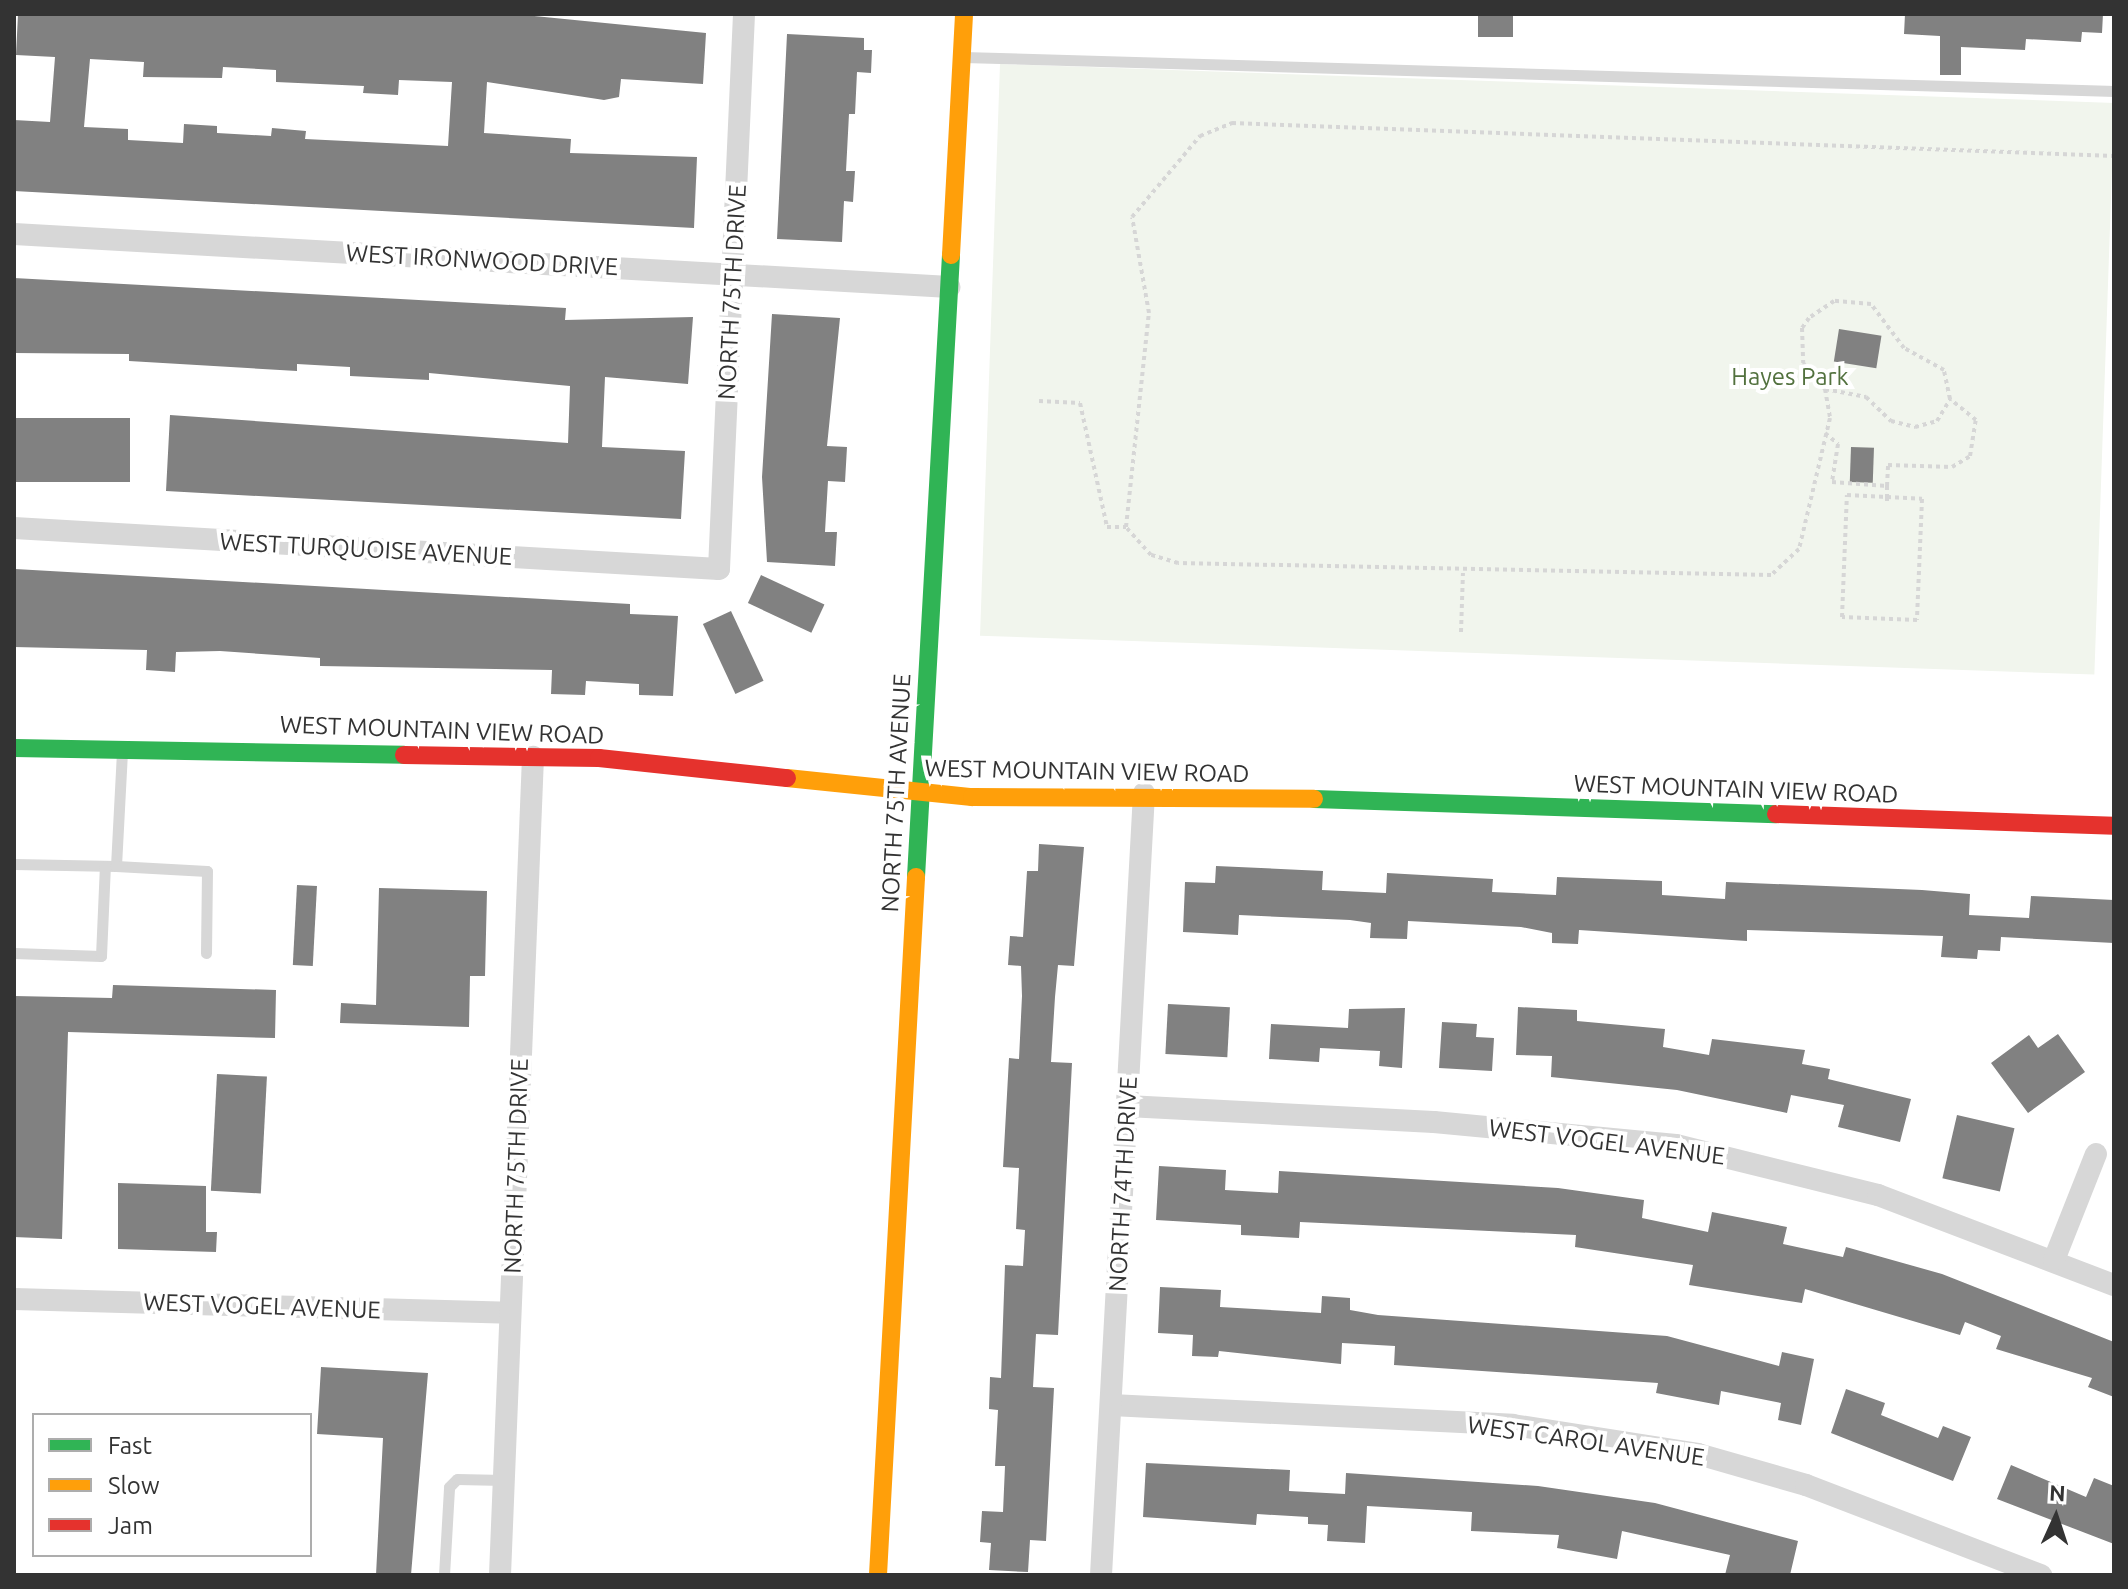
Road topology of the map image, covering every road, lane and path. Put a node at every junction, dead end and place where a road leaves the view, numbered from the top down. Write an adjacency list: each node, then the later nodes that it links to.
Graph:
1 (744, 14): 7 (street, NORTH 75TH DRIVE)
2 (964, 14): 3 (street, NORTH 75TH AVENUE)
3 (962, 57): 4 (lane); 8 (street, NORTH 75TH AVENUE)
4 (2114, 91)
5 (2114, 156): 16 (path)
6 (14, 234): 7 (street, WEST IRONWOOD DRIVE)
7 (732, 275): 8 (street, WEST IRONWOOD DRIVE); 18 (street, NORTH 75TH DRIVE)
8 (950, 287): 24 (street, NORTH 75TH AVENUE)
9 (1825, 389): 10 (path); 10 (path); 12 (path)
10 (1950, 399): 13 (path)
11 (1039, 401): 16 (path)
12 (1825, 433): 13 (path); 19 (path)
13 (1887, 486): 14 (path)
14 (1887, 497): 14 (path); 15 (path)
15 (1887, 505)
16 (1126, 527): 19 (path)
17 (14, 528): 18 (street, WEST TURQUOISE AVENUE)
18 (719, 569)
19 (1463, 573): 20 (path)
20 (1461, 632)
21 (122, 746): 22 (street, WEST MOUNTAIN VIEW ROAD); 23 (street, WEST MOUNTAIN VIEW ROAD); 28 (lane)
22 (14, 748)
23 (533, 757): 24 (street, WEST MOUNTAIN VIEW ROAD); 36 (street, NORTH 75TH DRIVE)
24 (920, 793): 25 (street, WEST MOUNTAIN VIEW ROAD); 41 (street, NORTH 75TH AVENUE)
25 (1144, 793): 26 (street, WEST MOUNTAIN VIEW ROAD); 31 (street, NORTH 74TH DRIVE)
26 (2114, 826)
27 (14, 864): 28 (lane)
28 (110, 866): 29 (lane); 30 (lane)
29 (14, 953)
30 (206, 953)
31 (1127, 1106): 33 (street, WEST VOGEL AVENUE); 37 (street, NORTH 74TH DRIVE)
32 (2096, 1154): 33 (street)
33 (2054, 1260): 34 (street, WEST VOGEL AVENUE)
34 (2114, 1285)
35 (14, 1299): 36 (street, WEST VOGEL AVENUE)
36 (509, 1313): 38 (street, NORTH 75TH DRIVE)
37 (1111, 1405): 42 (street, NORTH 74TH DRIVE); 43 (street, WEST CAROL AVENUE)
38 (504, 1480): 39 (lane); 40 (street, NORTH 75TH DRIVE)
39 (444, 1575)
40 (500, 1575)
41 (878, 1575)
42 (1101, 1575)
43 (2041, 1575)

